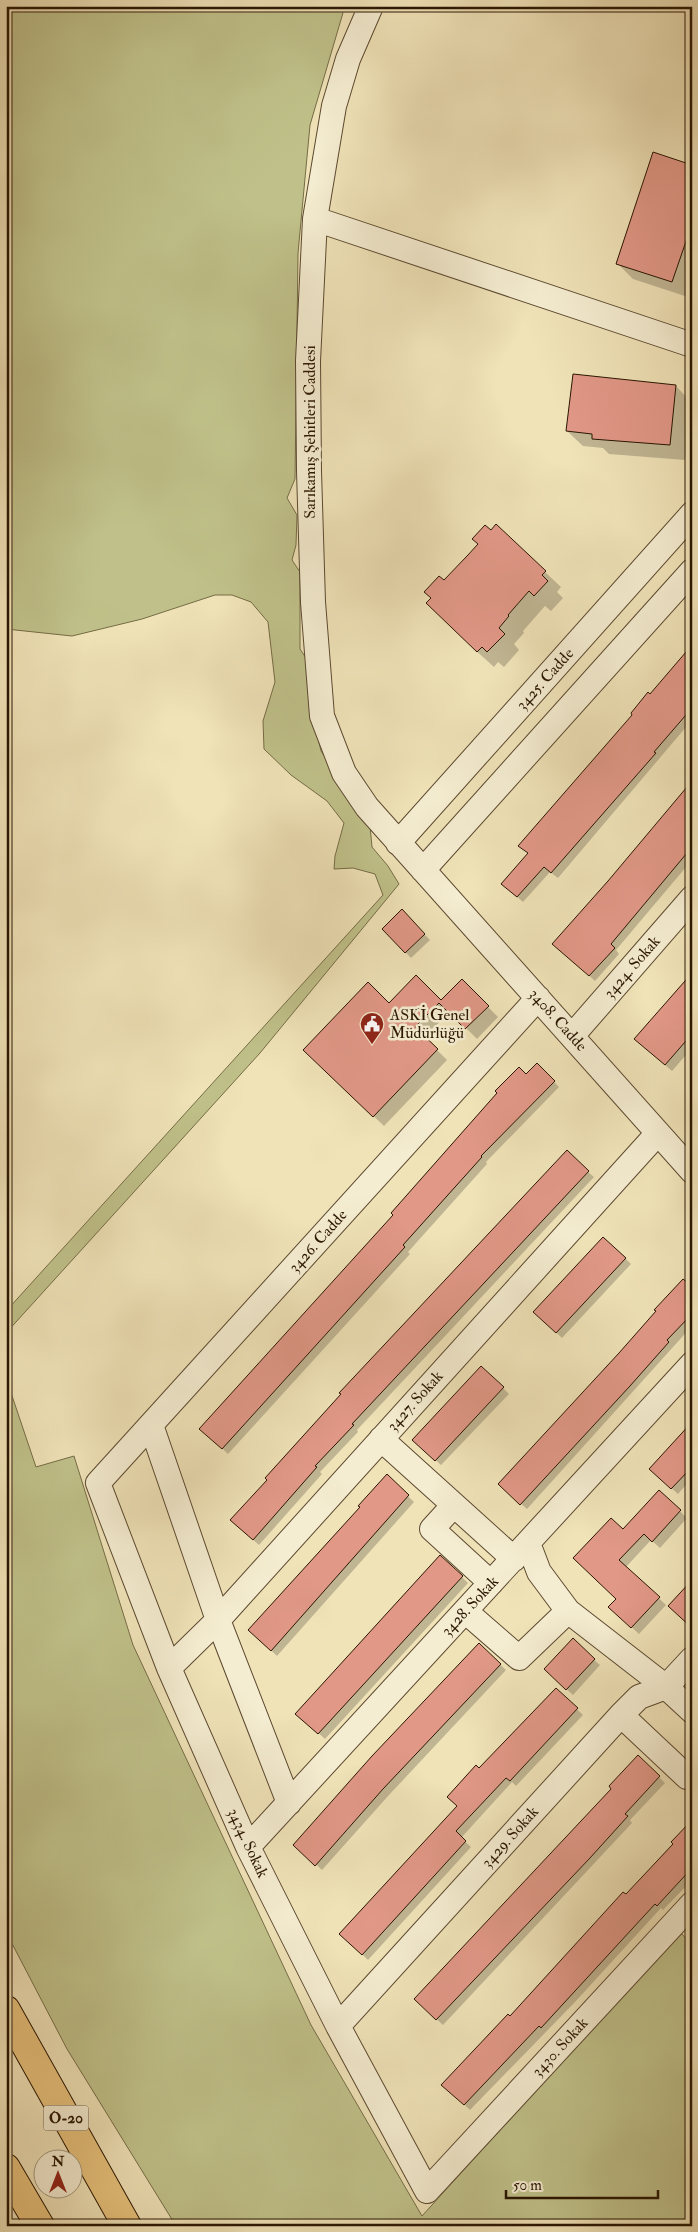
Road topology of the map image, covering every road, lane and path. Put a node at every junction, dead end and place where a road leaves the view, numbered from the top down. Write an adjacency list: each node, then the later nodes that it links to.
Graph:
1 (371, 6): 2 (street, Sarıkamış Şehitleri Caddesi)
2 (315, 219): 3 (street); 7 (street, Sarıkamış Şehitleri Caddesi)
3 (692, 345)
4 (692, 514): 5 (street, 3425. Cadde)
5 (654, 557): 6 (street); 7 (street, 3425. Cadde)
6 (689, 580): 8 (street)
7 (398, 843): 8 (street, Sarıkamış Şehitleri Caddesi)
8 (423, 870): 10 (street, 3408. Cadde)
9 (692, 898): 11 (street, 3424. Sokak)
10 (538, 998): 11 (street, 3408. Cadde); 15 (street, 3426. Cadde)
11 (572, 1036): 12 (street, 3408. Cadde)
12 (658, 1133): 13 (street, 3408. Cadde); 16 (street, 3427. Sokak)
13 (692, 1171)
14 (692, 1364): 19 (street, 3428. Sokak)
15 (151, 1425): 17 (street, 3426. Cadde); 23 (street)
16 (381, 1439): 18 (street); 23 (street, 3427. Sokak)
17 (98, 1483): 25 (street, 3434. Sokak)
18 (453, 1506): 19 (street); 20 (street)
19 (521, 1551): 20 (street, 3428. Sokak); 22 (street)
20 (492, 1583): 21 (street, 3428. Sokak)
21 (465, 1611): 22 (street); 30 (street, 3428. Sokak)
22 (568, 1611): 26 (street)
23 (218, 1620): 25 (street, 3427. Sokak); 30 (street)
24 (692, 1659): 26 (street, 3429. Sokak)
25 (169, 1668): 31 (street, 3434. Sokak)
26 (666, 1687): 27 (street); 28 (street, 3429. Sokak)
27 (692, 1711)
28 (621, 1715): 29 (street); 34 (street, 3429. Sokak)
29 (692, 1772)
30 (289, 1803): 31 (street, 3428. Sokak)
31 (248, 1847): 34 (street, 3434. Sokak)
32 (692, 1904): 36 (street, 3430. Sokak)
33 (6, 2010): 38 (highway, O-20)
34 (338, 2026): 36 (street, 3434. Sokak)
35 (6, 2168): 37 (highway)
36 (427, 2190)
37 (40, 2226)
38 (127, 2226)

